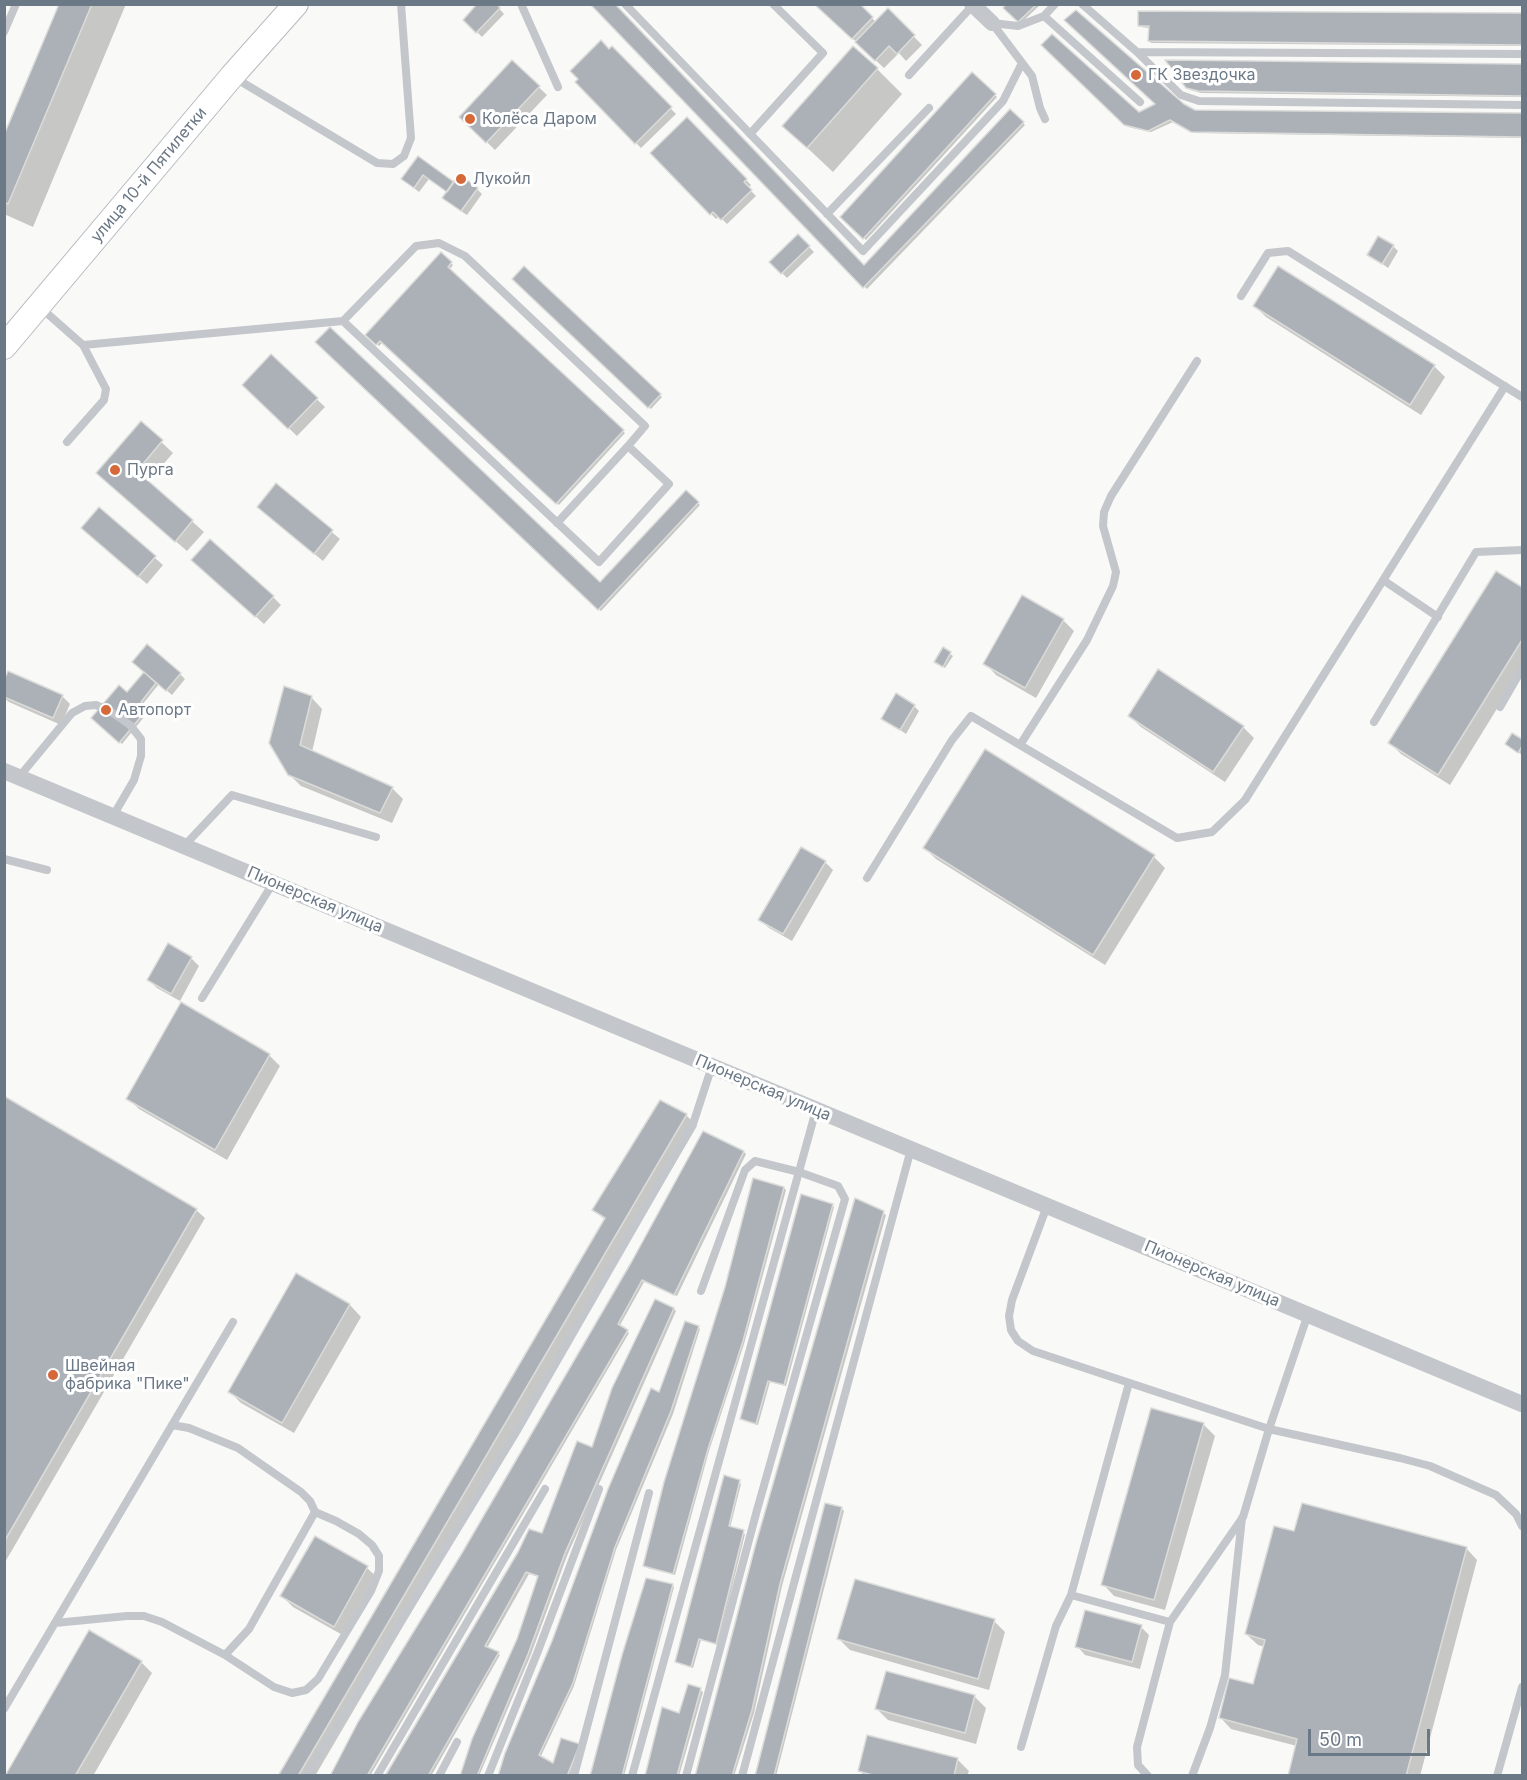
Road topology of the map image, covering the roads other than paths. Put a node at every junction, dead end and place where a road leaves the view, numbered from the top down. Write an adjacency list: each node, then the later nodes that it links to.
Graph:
1 (16, 4): 12 (lane)
2 (296, 4): 17 (main road, улица 10-й Пятилетки)
3 (401, 4): 17 (lane)
4 (521, 4): 18 (lane)
5 (625, 4): 23 (lane)
6 (773, 4): 23 (lane)
7 (1055, 4): 10 (lane)
8 (1082, 4): 13 (lane)
9 (973, 5): 11 (street); 16 (lane)
10 (1044, 16): 11 (lane); 19 (lane)
11 (992, 23): 15 (lane)
12 (4, 32)
13 (1137, 52): 14 (lane); 20 (lane)
14 (1522, 54)
15 (1022, 63): 22 (lane); 24 (lane)
16 (909, 75)
17 (232, 76): 26 (main road, улица 10-й Пятилетки)
18 (558, 87)
19 (1140, 102)
20 (1522, 105)
21 (929, 108): 24 (lane)
22 (1045, 119)
23 (750, 134): 24 (lane)
24 (827, 214)
25 (1241, 296): 31 (lane)
26 (39, 305): 28 (main road, улица 10-й Пятилетки); 29 (lane)
27 (343, 321): 29 (lane); 34 (lane); 35 (lane)
28 (8, 335)
29 (83, 345): 33 (lane)
30 (1197, 361): 42 (lane)
31 (1505, 386): 32 (lane); 37 (lane)
32 (1522, 397)
33 (67, 442)
34 (628, 446): 35 (lane); 35 (lane)
35 (557, 523)
36 (1522, 550): 38 (lane)
37 (1383, 580): 38 (lane); 42 (lane)
38 (1438, 616): 41 (lane)
39 (1522, 669): 40 (lane)
40 (1500, 707)
41 (1374, 722)
42 (1020, 745): 49 (lane)
43 (12, 774): 44 (street, Пионерская улица); 44 (lane)
44 (113, 816): 46 (street, Пионерская улица)
45 (376, 837): 46 (lane)
46 (184, 846): 50 (street, Пионерская улица)
47 (4, 859): 48 (lane)
48 (47, 870)
49 (867, 878)
50 (273, 883): 51 (lane); 52 (street, Пионерская улица)
51 (202, 998)
52 (712, 1066): 53 (street, Пионерская улица); 78 (lane)
53 (816, 1110): 54 (street, Пионерская улица); 55 (lane)
54 (911, 1149): 56 (street, Пионерская улица); 85 (lane)
55 (799, 1172): 57 (lane); 83 (lane); 84 (lane)
56 (1047, 1206): 58 (street, Пионерская улица); 60 (lane)
57 (701, 1291)
58 (1308, 1314): 61 (street, Пионерская улица); 63 (lane)
59 (233, 1322): 62 (lane)
60 (1129, 1383): 63 (lane); 70 (lane)
61 (1522, 1404)
62 (172, 1425): 67 (lane); 72 (lane)
63 (1269, 1429): 68 (lane); 69 (lane)
64 (599, 1489): 81 (lane)
65 (545, 1490): 79 (lane)
66 (649, 1493): 82 (lane)
67 (315, 1512): 73 (lane); 73 (lane)
68 (1243, 1517): 71 (lane); 87 (lane)
69 (1522, 1526)
70 (1071, 1595): 71 (lane); 77 (lane)
71 (1170, 1622): 86 (lane)
72 (55, 1623): 73 (lane); 75 (lane)
73 (225, 1655)
74 (1522, 1688): 88 (lane)
75 (4, 1709)
76 (457, 1742): 80 (lane)
77 (1021, 1747)
78 (307, 1776)
79 (377, 1776)
80 (439, 1776)
81 (488, 1776)
82 (574, 1776)
83 (632, 1776)
84 (686, 1776)
85 (742, 1776)
86 (1148, 1776)
87 (1192, 1776)
88 (1497, 1776)

